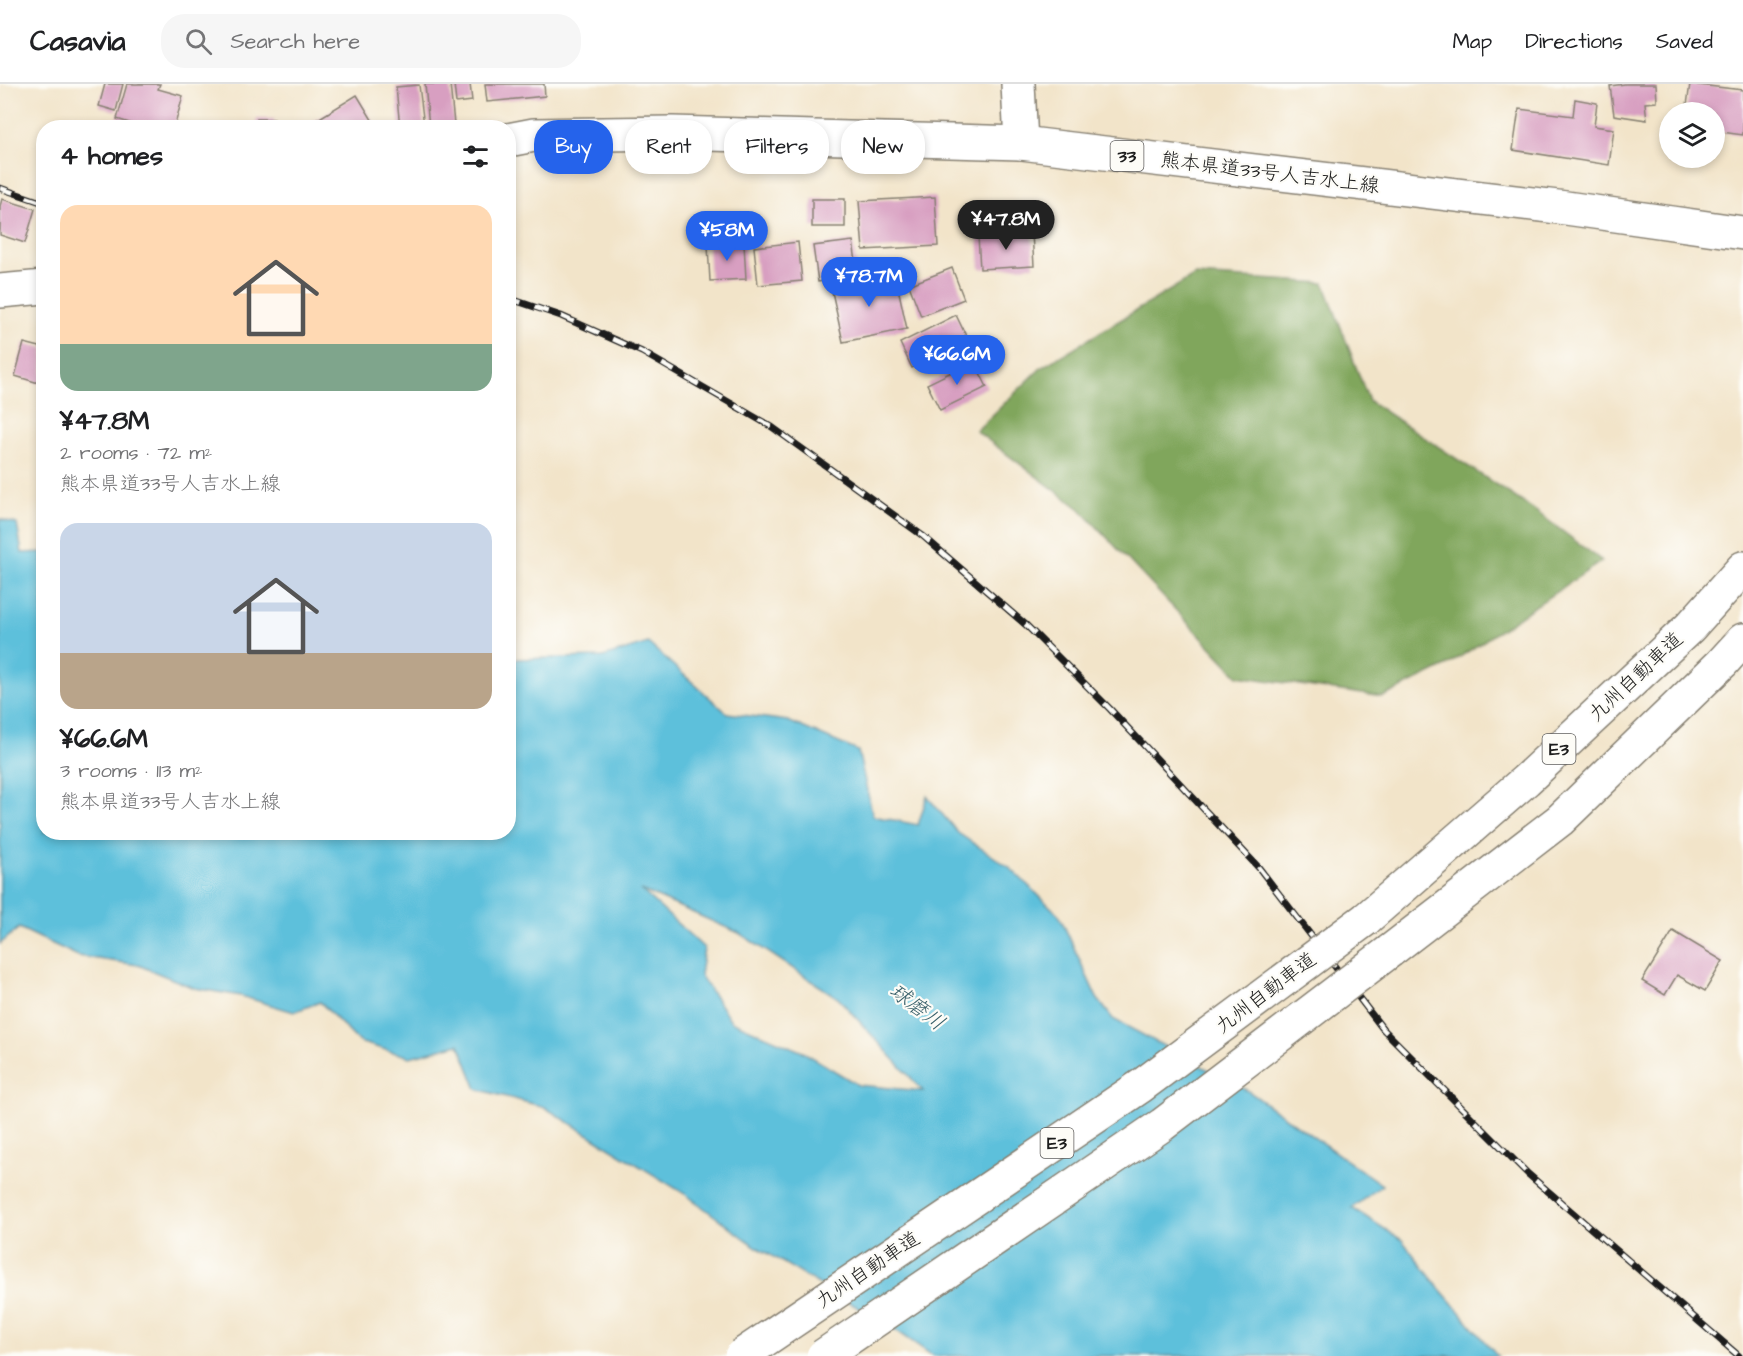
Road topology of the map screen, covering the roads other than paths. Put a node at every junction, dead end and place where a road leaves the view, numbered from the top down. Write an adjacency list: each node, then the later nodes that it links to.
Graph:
1 (1018, 84): 3 (main road)
2 (516, 138): 3 (main road, 熊本県道33号人吉水上線 / 33)
3 (1021, 143): 4 (main road, 熊本県道33号人吉水上線 / 33)
4 (1743, 233)
5 (36, 288): 6 (main road)
6 (0, 291)
7 (1743, 568): 9 (main road, 九州自動車道 / E3, bridge)
8 (1743, 640): 10 (main road, E3, bridge)
9 (741, 1356)
10 (823, 1356)

